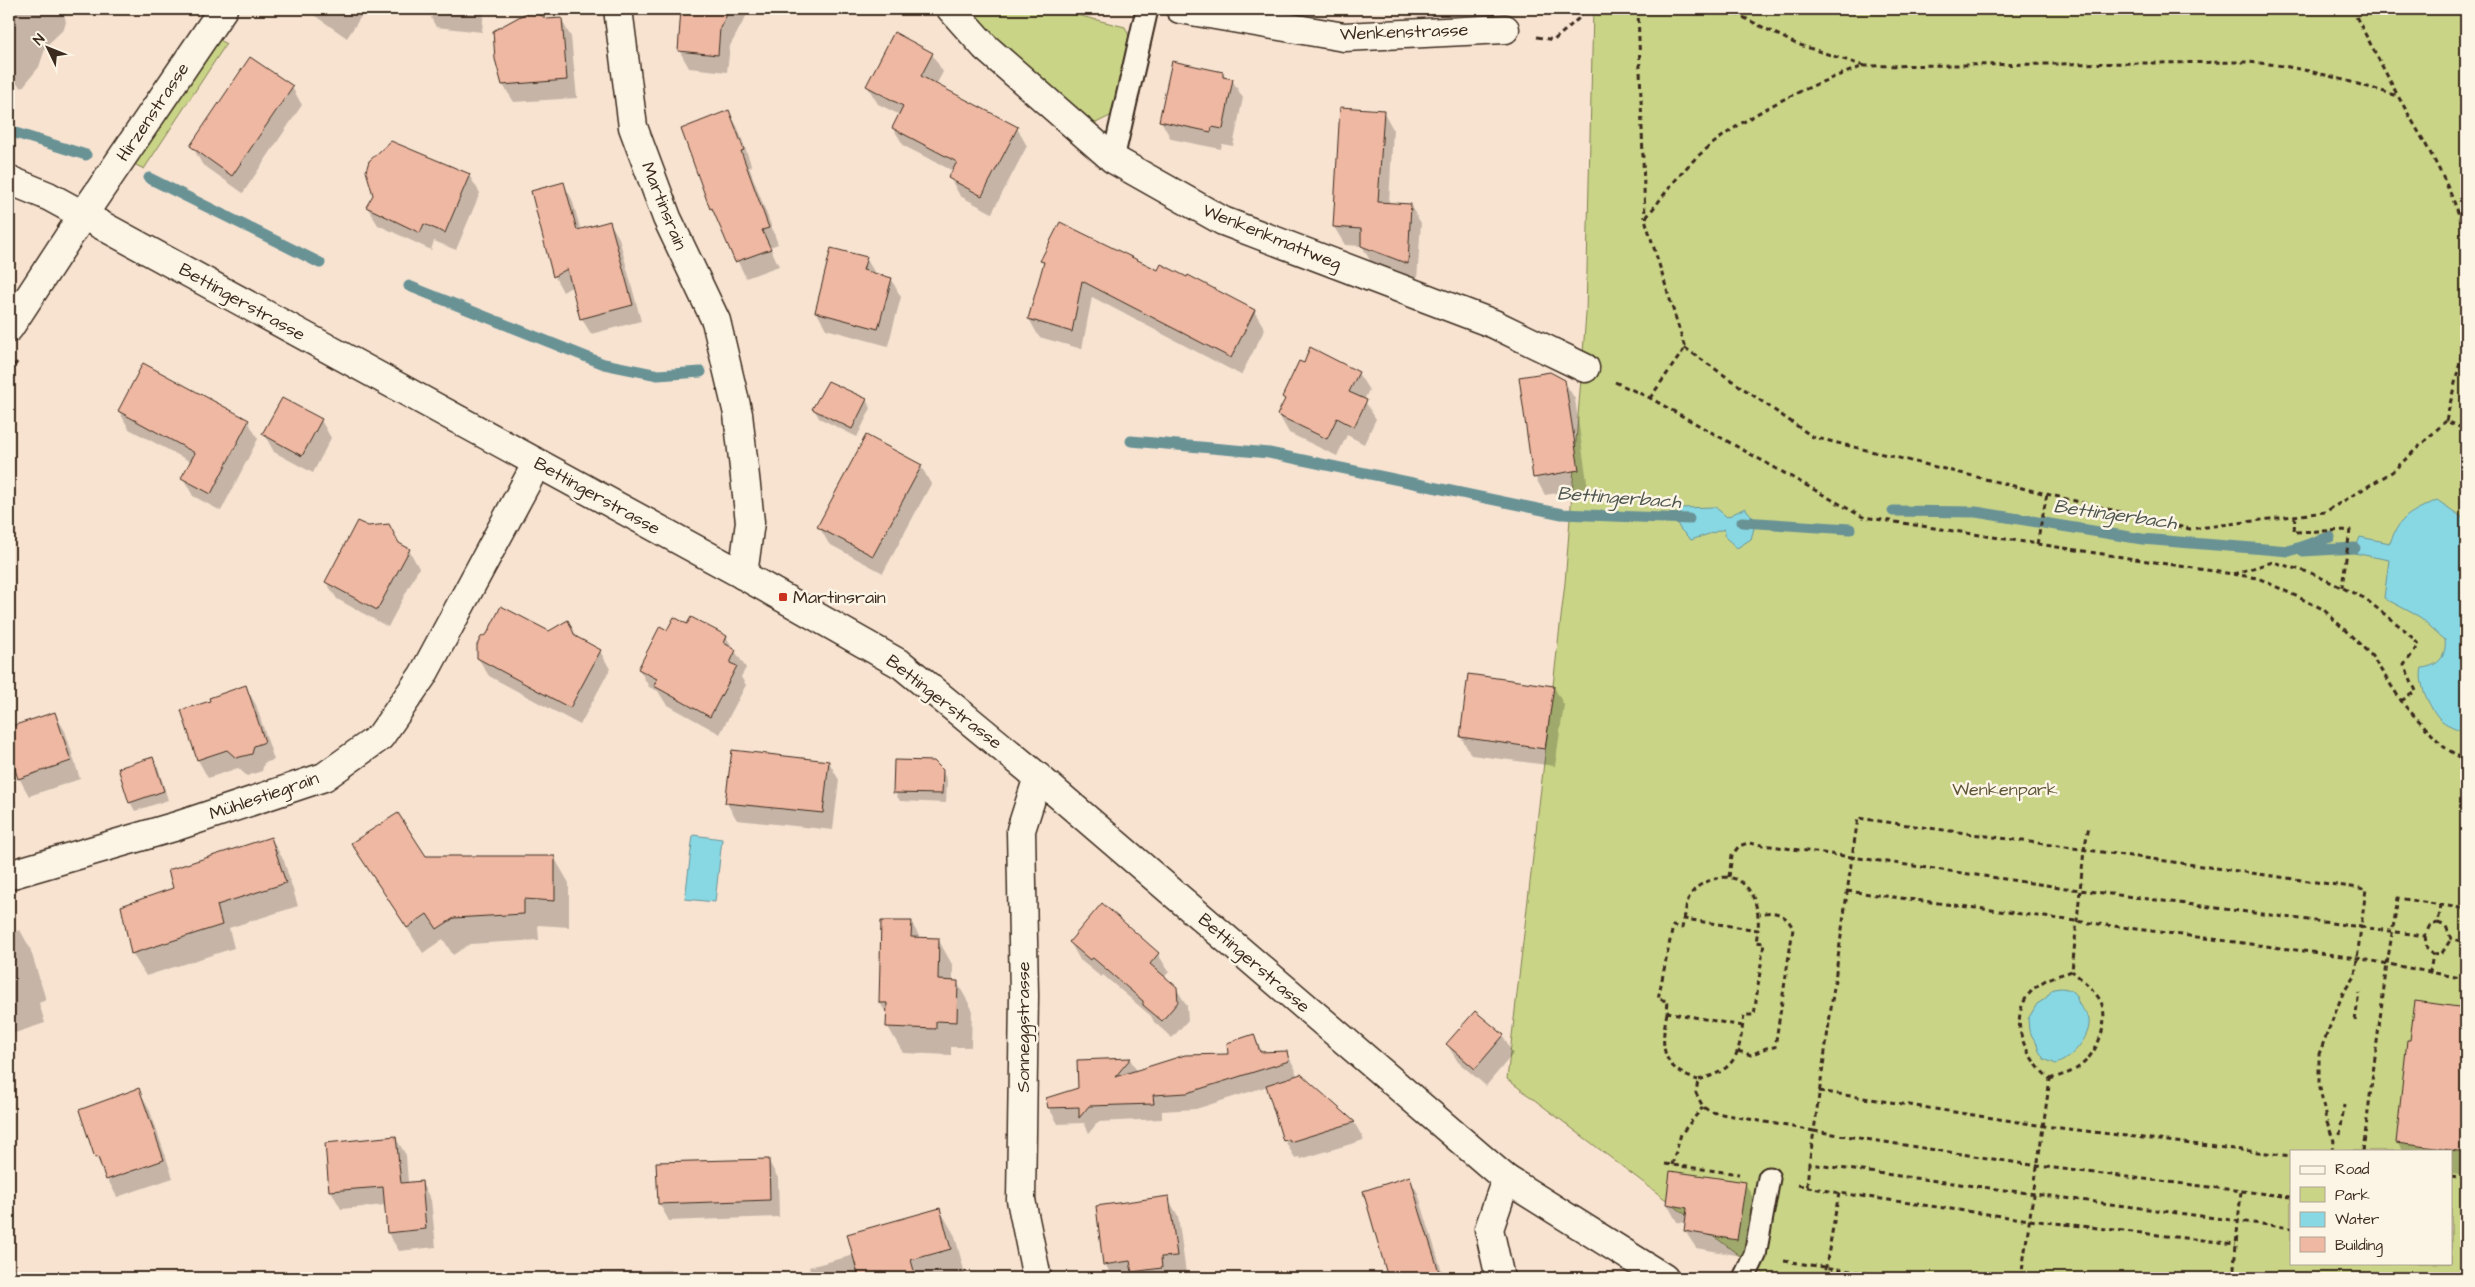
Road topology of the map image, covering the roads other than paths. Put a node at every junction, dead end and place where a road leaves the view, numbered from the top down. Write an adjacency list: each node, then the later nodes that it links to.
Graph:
1 (224, 9): 9 (street, Hirzenstrasse)
2 (618, 9): 13 (street, Martinsrain)
3 (952, 9): 7 (street, Wenkenkmattweg)
4 (1148, 9): 7 (lane)
5 (1180, 9): 6 (street, Wenkenstrasse)
6 (1505, 29)
7 (1113, 159): 11 (street, Wenkenkmattweg)
8 (9, 180): 9 (street, Bettingerstrasse)
9 (83, 215): 10 (street, Hirzenstrasse); 12 (street, Bettingerstrasse)
10 (9, 328)
11 (1584, 368)
12 (537, 463): 13 (street, Bettingerstrasse); 15 (street, Mühlestiegrain)
13 (743, 575): 14 (street, Bettingerstrasse)
14 (1038, 777): 16 (street, Bettingerstrasse); 18 (street, Sonneggstrasse)
15 (9, 875)
16 (1506, 1178): 19 (street); 20 (street, Bettingerstrasse)
17 (1769, 1178): 21 (lane)
18 (1037, 1278)
19 (1500, 1278)
20 (1664, 1278)
21 (1744, 1278)

